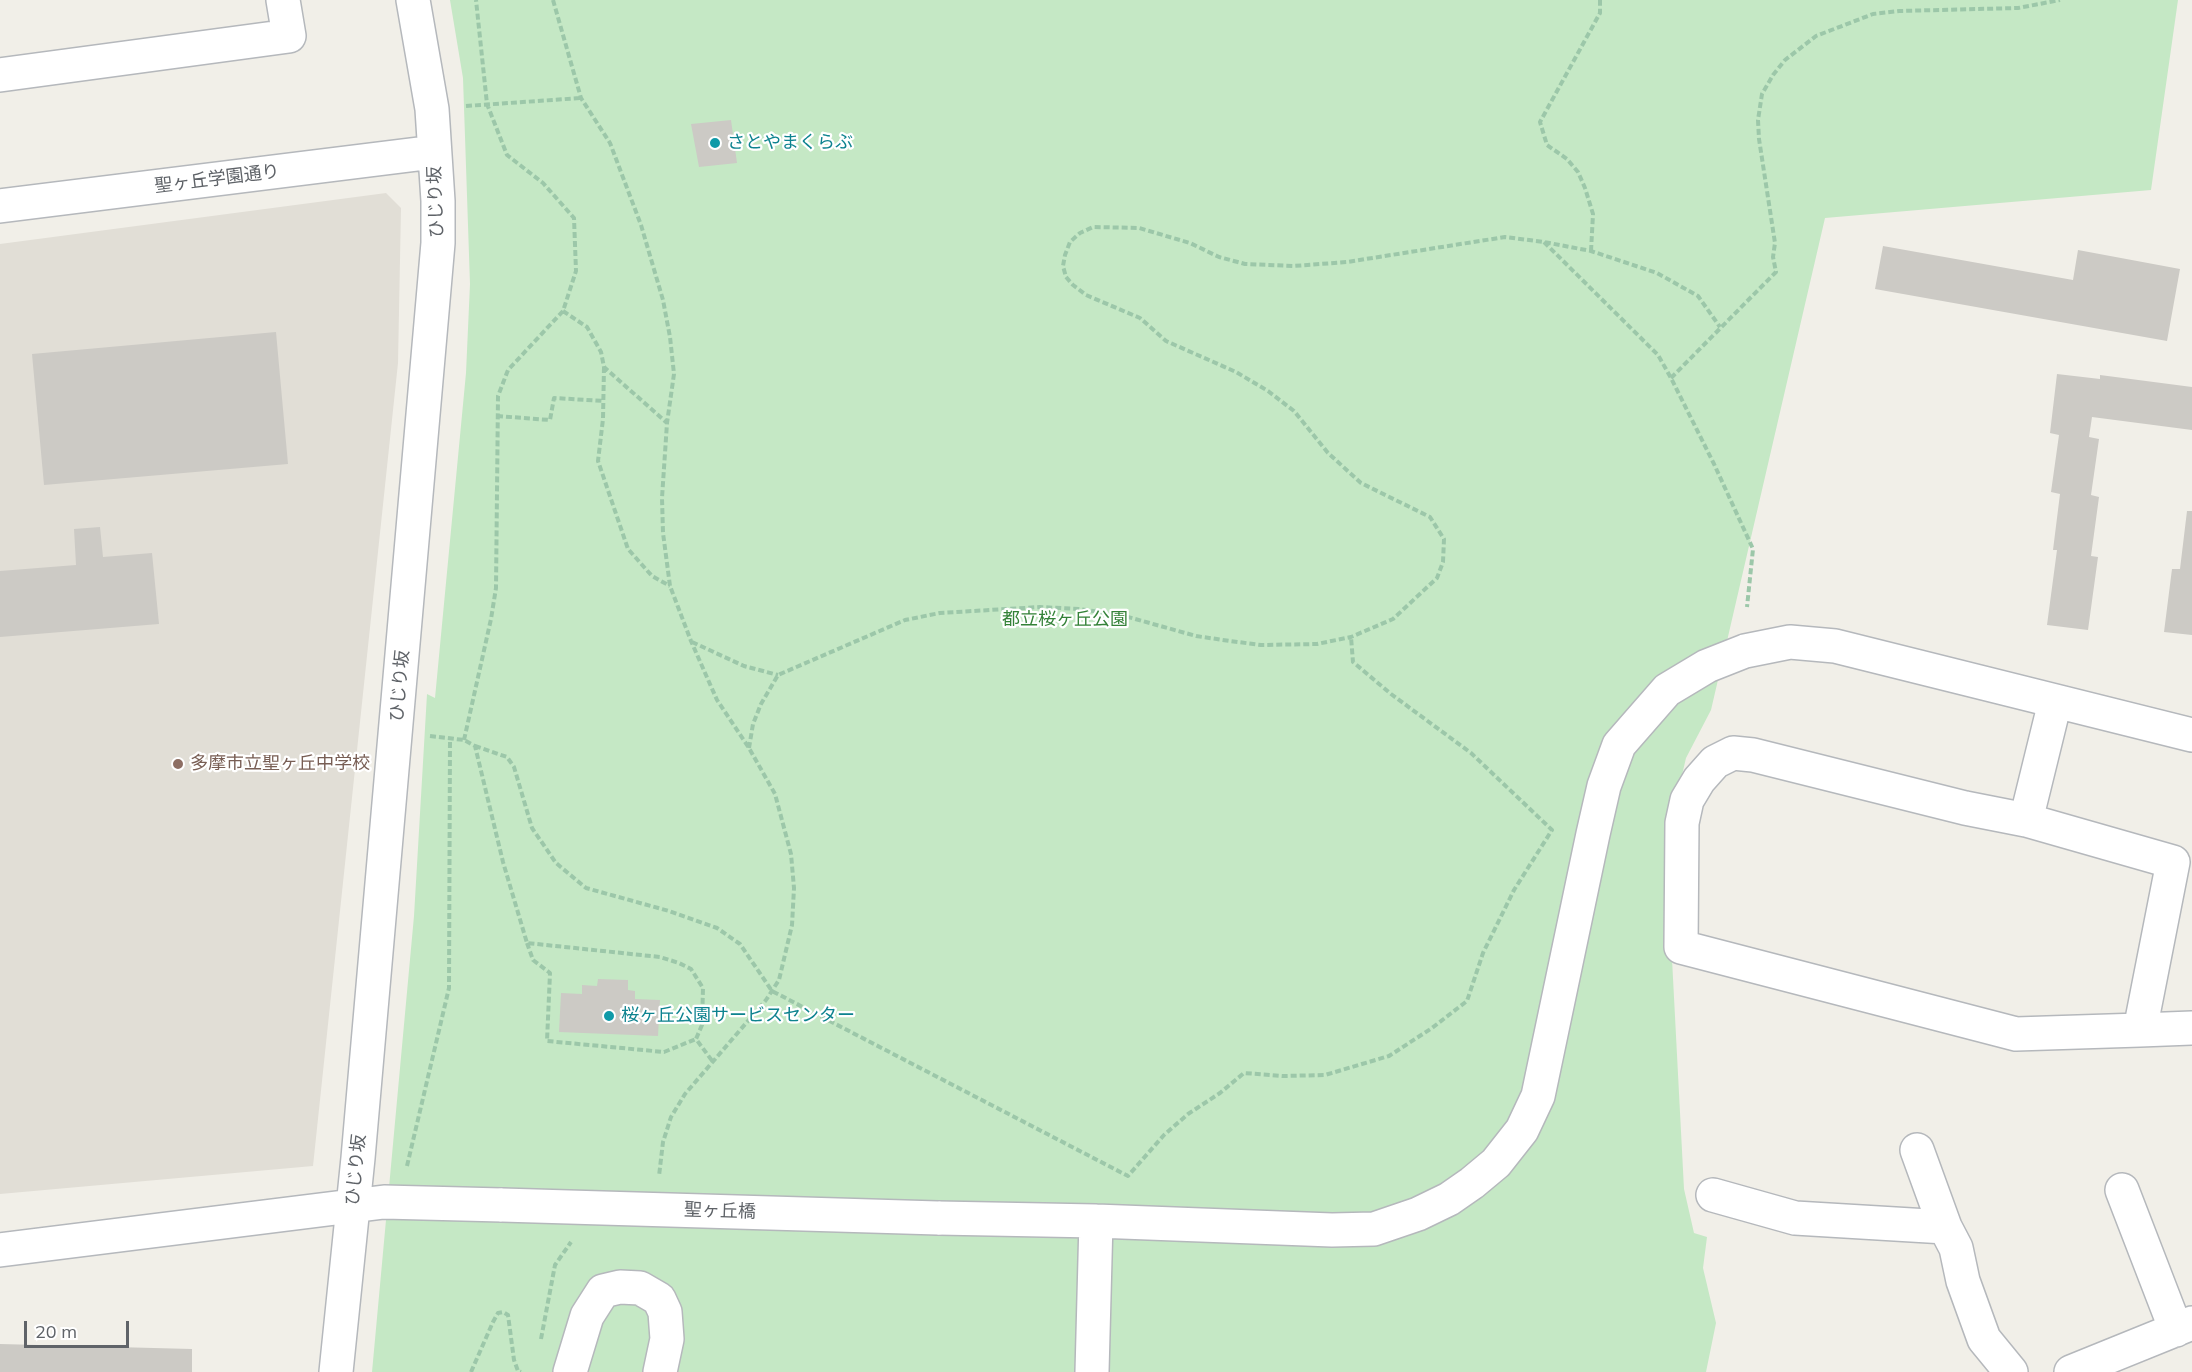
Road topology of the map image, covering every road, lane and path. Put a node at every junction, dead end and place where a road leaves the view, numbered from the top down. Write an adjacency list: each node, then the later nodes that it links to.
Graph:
1 (283, 0): 7 (street)
2 (413, 0): 11 (street, ひじり坂)
3 (476, 0): 9 (path)
4 (553, 0): 8 (path)
5 (1600, 0): 14 (path)
6 (2060, 0): 16 (path)
7 (0, 75)
8 (581, 98): 9 (path); 21 (path)
9 (487, 104): 10 (path); 15 (path)
10 (456, 107)
11 (434, 152): 12 (street, 聖ヶ丘学園通り); 46 (street, ひじり坂)
12 (0, 206)
13 (1545, 242): 14 (path); 18 (path); 24 (path)
14 (1591, 251): 16 (path)
15 (563, 311): 17 (path); 20 (path)
16 (1720, 327): 18 (path)
17 (604, 367): 19 (path); 21 (path)
18 (1671, 378): 23 (path)
19 (604, 400): 20 (path); 22 (path)
20 (497, 416): 31 (path)
21 (667, 423): 22 (path)
22 (670, 586): 25 (path)
23 (1747, 607)
24 (1351, 637): 26 (path); 36 (path)
25 (691, 641): 26 (path); 33 (path)
26 (778, 675): 33 (path)
27 (2055, 702): 29 (street, 聖ヶ丘橋); 34 (street); 47 (street, 聖ヶ丘橋)
28 (423, 735): 30 (path)
29 (2192, 735)
30 (450, 738): 31 (path); 42 (path)
31 (464, 740): 32 (path)
32 (475, 746): 35 (path); 36 (path)
33 (749, 748): 36 (path)
34 (2026, 820): 38 (street); 38 (street)
35 (527, 943): 39 (path); 39 (path)
36 (772, 991): 40 (path)
37 (2192, 1028): 38 (street)
38 (2140, 1030)
39 (696, 1039): 40 (path)
40 (713, 1062): 43 (path)
41 (1917, 1150): 48 (street)
42 (407, 1166)
43 (658, 1183)
44 (2122, 1190): 50 (street)
45 (1713, 1195): 48 (street)
46 (352, 1206): 47 (street, 聖ヶ丘橋, bridge); 49 (street, 聖ヶ丘橋); 51 (street, ひじり坂)
47 (1096, 1221): 56 (street)
48 (1945, 1227): 57 (street)
49 (0, 1250)
50 (2184, 1327): 58 (street)
51 (336, 1372)
52 (471, 1372): 53 (path)
53 (520, 1372)
54 (570, 1372): 55 (street)
55 (660, 1372)
56 (1092, 1372)
57 (2011, 1372)
58 (2071, 1372)

